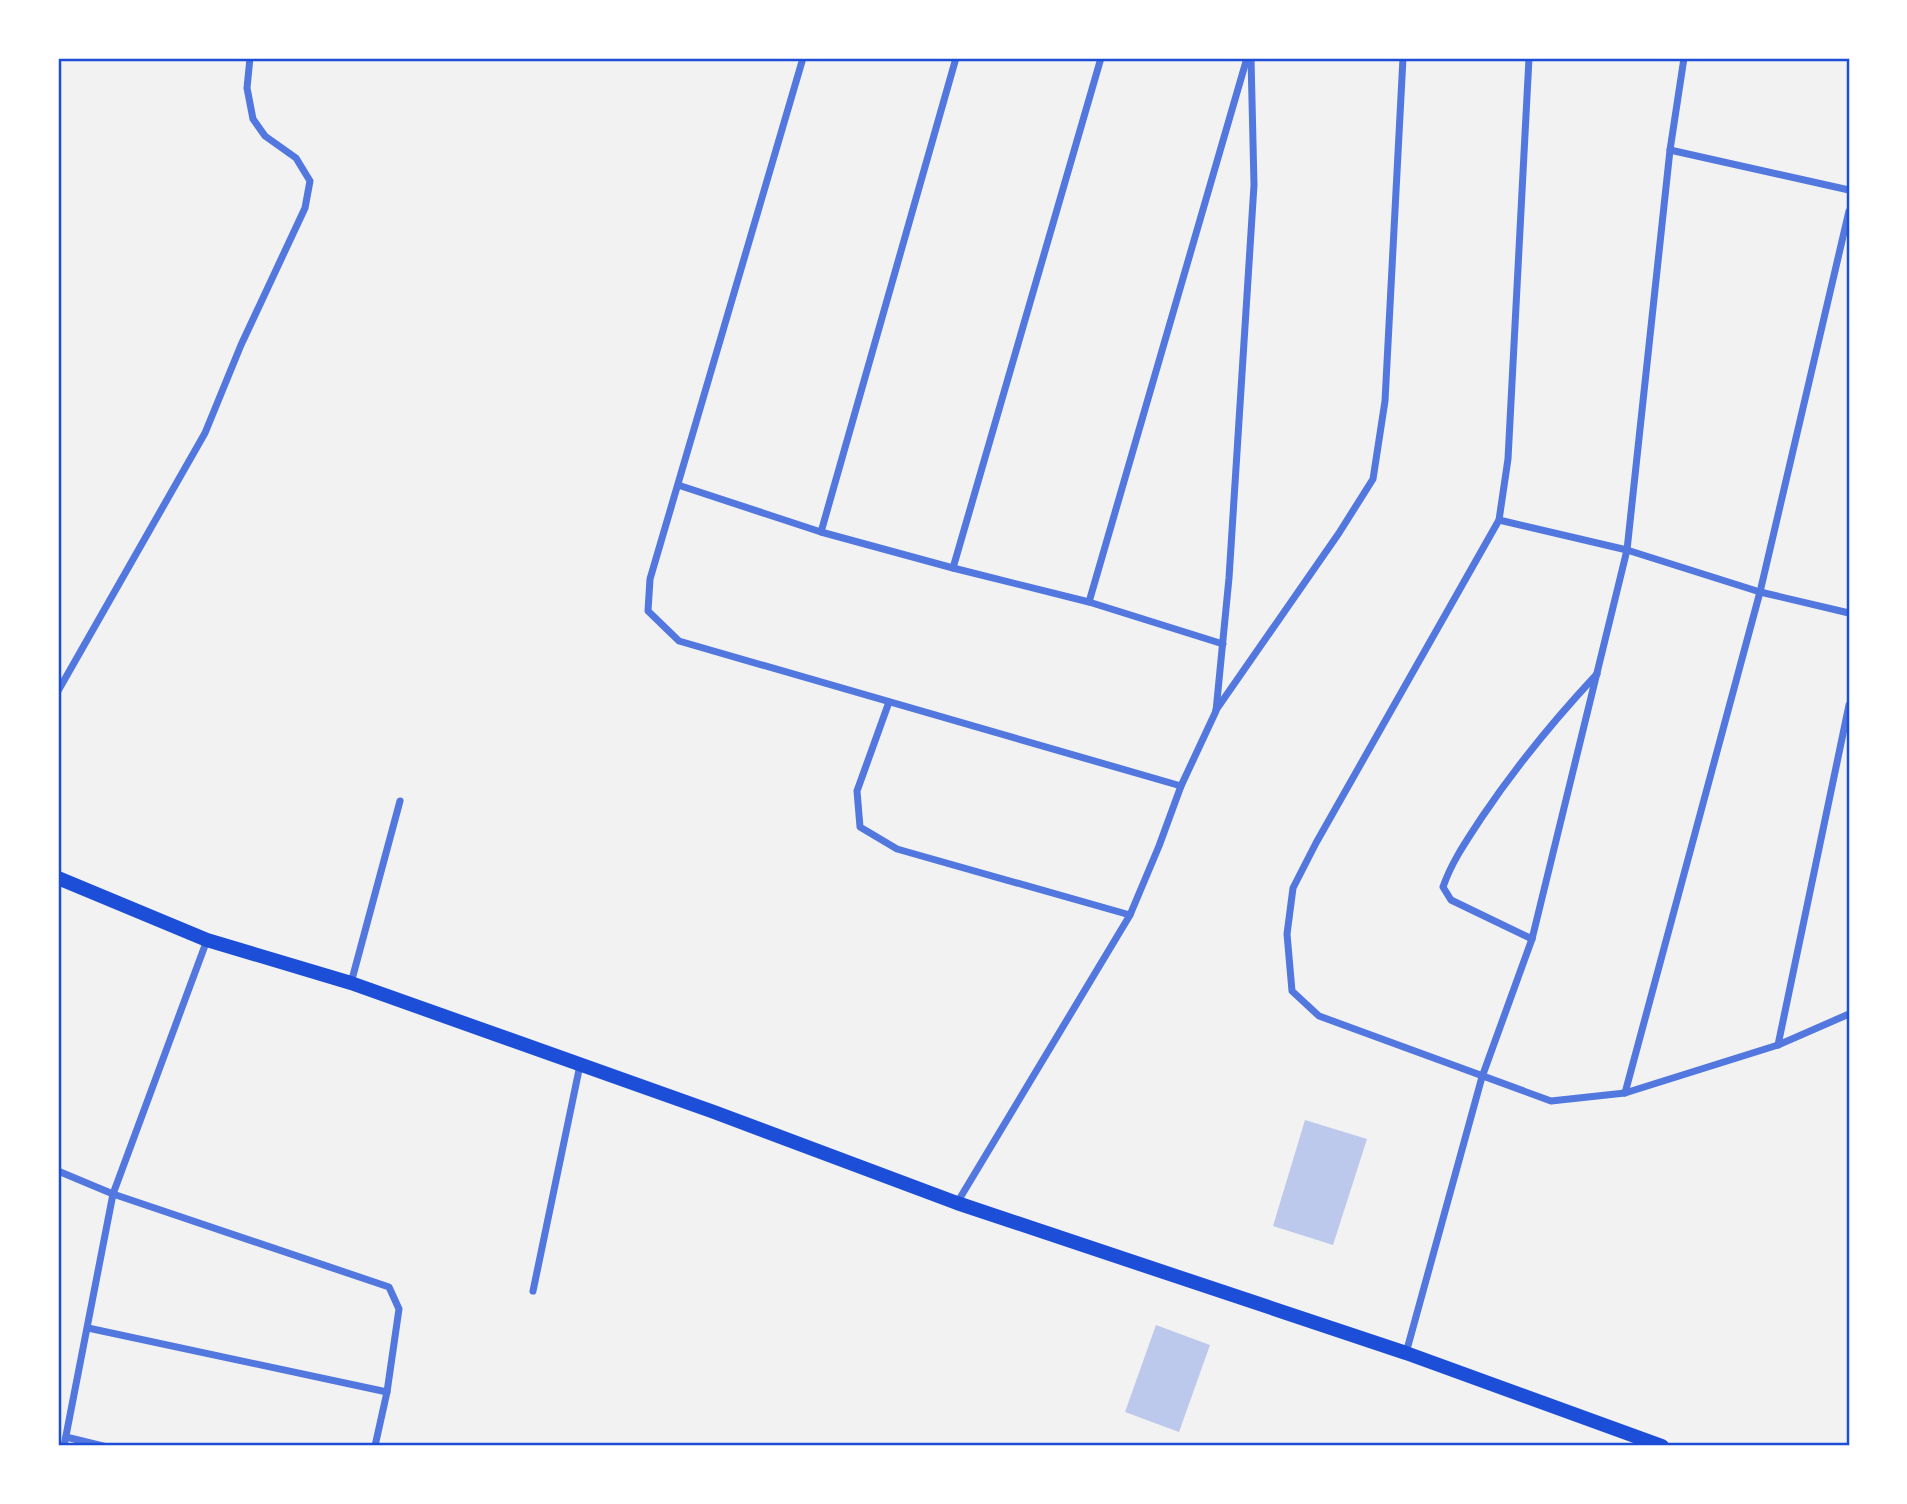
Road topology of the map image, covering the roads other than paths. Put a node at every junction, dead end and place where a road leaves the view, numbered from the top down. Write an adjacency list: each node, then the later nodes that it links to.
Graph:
1 (250, 58): 22 (street)
2 (803, 58): 12 (street)
3 (956, 58): 14 (street)
4 (1101, 58): 16 (street)
5 (1249, 58): 18 (street); 20 (street)
6 (1403, 58): 25 (street)
7 (1529, 58): 13 (street)
8 (1684, 58): 9 (street)
9 (1670, 150): 10 (street); 15 (street)
10 (1849, 190)
11 (1849, 211): 17 (street)
12 (678, 485): 14 (street); 23 (street)
13 (1499, 520): 15 (street); 36 (street)
14 (821, 532): 16 (street)
15 (1627, 550): 17 (street); 21 (street)
16 (953, 569): 18 (street)
17 (1760, 592): 19 (street); 37 (street)
18 (1089, 603): 20 (street)
19 (1849, 613)
20 (1223, 643): 25 (street)
21 (1599, 671): 30 (street); 30 (street)
22 (58, 691)
23 (889, 702): 26 (street); 29 (street)
24 (1849, 705): 34 (street)
25 (1216, 711): 26 (street)
26 (1181, 786): 29 (street)
27 (400, 801): 32 (street)
28 (58, 878): 31 (main road)
29 (1130, 915): 40 (street)
30 (1532, 939): 36 (street)
31 (206, 940): 32 (main road); 39 (street)
32 (351, 983): 35 (main road)
33 (1849, 1014): 34 (street)
34 (1778, 1045): 37 (street)
35 (580, 1064): 40 (main road); 41 (street)
36 (1482, 1077): 37 (street); 43 (street)
37 (1625, 1093)
38 (58, 1171): 39 (street)
39 (113, 1194): 42 (street); 44 (street)
40 (957, 1203): 43 (main road)
41 (533, 1291)
42 (88, 1328): 44 (street); 45 (street)
43 (1406, 1353): 49 (main road)
44 (387, 1392): 48 (street)
45 (66, 1437): 46 (street); 47 (street)
46 (64, 1446)
47 (103, 1446)
48 (375, 1446)
49 (1662, 1446)

